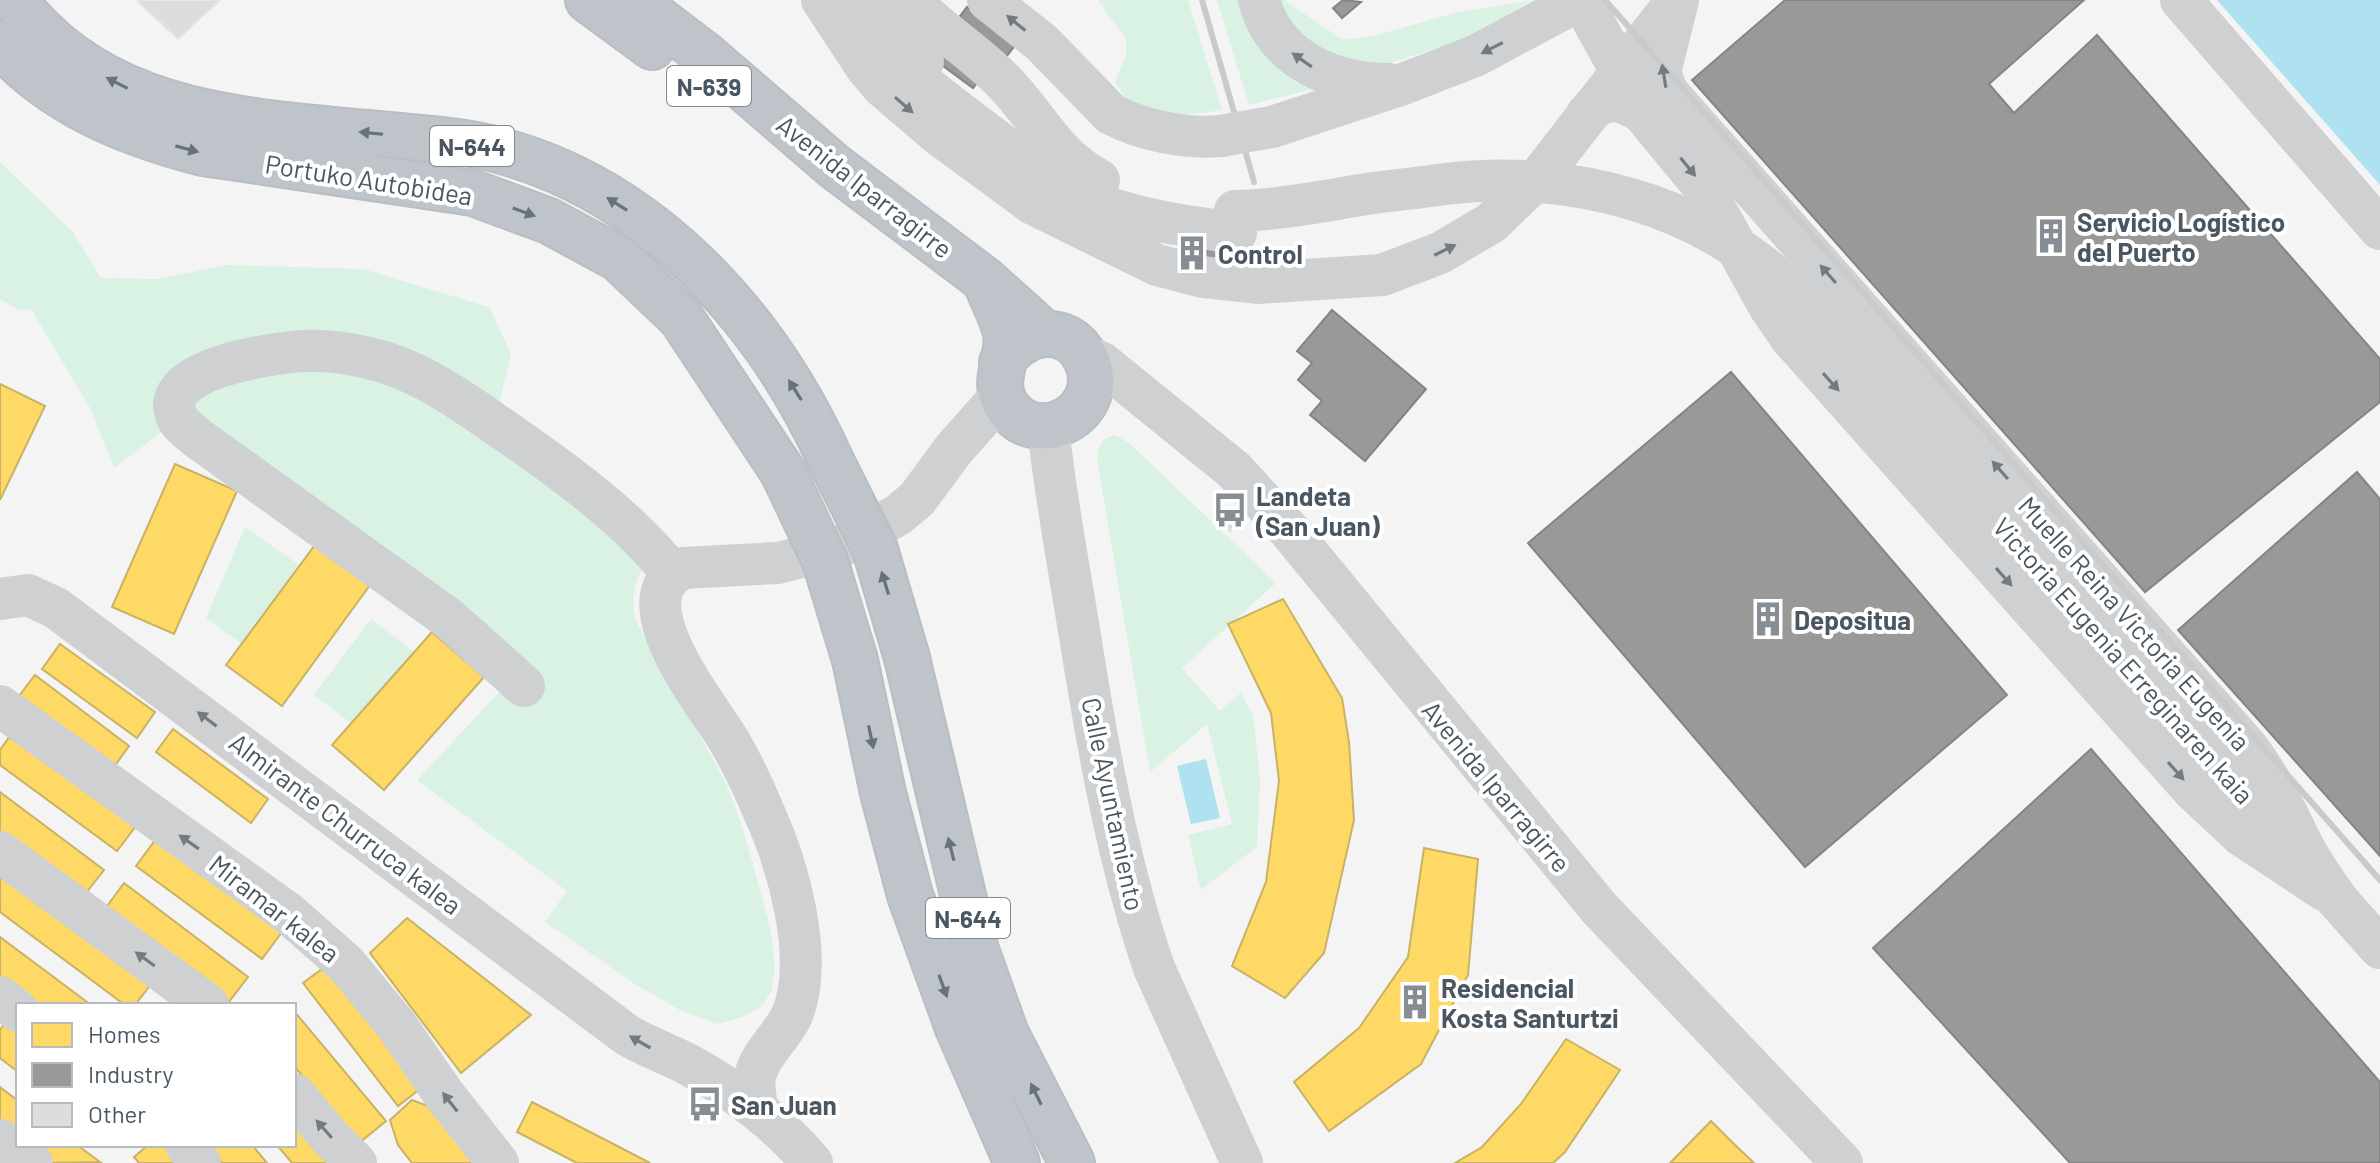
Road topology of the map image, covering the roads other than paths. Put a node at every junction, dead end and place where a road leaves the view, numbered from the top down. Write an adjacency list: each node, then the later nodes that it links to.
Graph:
1 (15, 0): 15 (highway, Portuko Autobidea / N-644)
2 (32, 0): 15 (highway)
3 (588, 0): 24 (highway, N-639)
4 (633, 0): 24 (highway, Avenida Iparragirre / N-639)
5 (822, 0): 20 (street, one-way to 20)
6 (839, 0): 26 (street)
7 (869, 0): 25 (street)
8 (910, 0): 19 (street)
9 (988, 0): 16 (street, one-way to 9)
10 (1259, 0): 18 (street, one-way to 10)
11 (2181, 0): 27 (street)
12 (1674, 4): 13 (street); 17 (street); 39 (street, Muelle Reina Victoria Eugenia, one-way to 12)
13 (1576, 7): 17 (street); 18 (street, one-way to 18)
14 (4, 49): 55 (highway, Portuko Autobidea / N-644, one-way to 55, bridge)
15 (71, 55): 56 (highway, Portuko Autobidea / N-644, one-way to 15, bridge)
16 (1056, 58): 22 (street); 23 (street)
17 (1621, 71): 20 (street); 21 (street)
18 (1403, 84): 23 (street, bridge)
19 (1022, 104): 22 (street); 25 (street)
20 (1587, 114): 21 (street)
21 (1646, 117): 39 (street, one-way to 39)
22 (1089, 132): 23 (street); 25 (street)
23 (1213, 137)
24 (835, 167): 28 (highway, Avenida Iparragirre / N-639)
25 (1119, 188): 26 (street)
26 (1236, 222): 39 (street, Victoria Eugenia Erreginaren kaia, bridge)
27 (2380, 229)
28 (985, 280): 29 (highway, Avenida Iparragirre); 31 (highway)
29 (1045, 334): 30 (highway); 31 (highway)
30 (1085, 356): 32 (street, Avenida Iparragirre); 33 (highway)
31 (1002, 379): 33 (highway); 34 (street)
32 (1156, 408): 33 (street); 58 (street, Avenida Iparragirre)
33 (1062, 420): 57 (street, Calle Ayuntamiento)
34 (672, 573): 36 (street); 44 (street)
35 (0, 599): 45 (street, Almirante Churruca kalea, one-way to 35)
36 (524, 686)
37 (0, 706): 53 (street, Miramar kalea, one-way to 37)
38 (0, 852): 42 (street, one-way to 38)
39 (2340, 903): 40 (street, Victoria Eugenia Erreginaren kaia)
40 (2380, 948)
41 (0, 997): 43 (street)
42 (205, 1003)
43 (16, 1009)
44 (769, 1049): 45 (street); 47 (street)
45 (689, 1065): 47 (street, Almirante Churruca kalea)
46 (296, 1096): 52 (street, one-way to 46)
47 (757, 1107): 54 (street, Almirante Churruca kalea)
48 (0, 1140): 50 (street)
49 (188, 1147): 51 (street)
50 (32, 1163)
51 (200, 1163)
52 (356, 1163)
53 (498, 1163)
54 (812, 1163)
55 (1017, 1163)
56 (1072, 1163)
57 (1242, 1163)
58 (1842, 1163)

